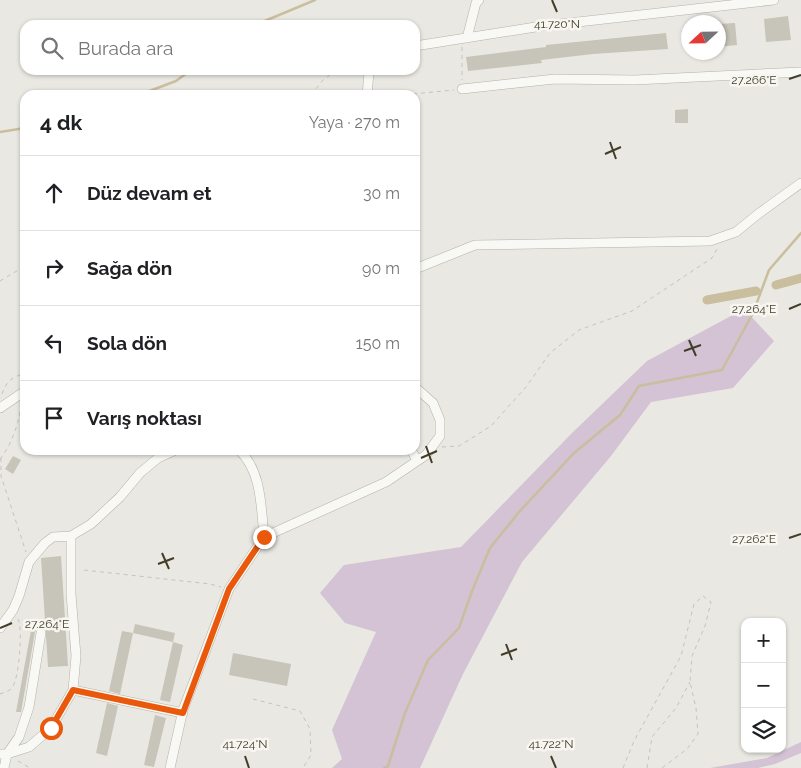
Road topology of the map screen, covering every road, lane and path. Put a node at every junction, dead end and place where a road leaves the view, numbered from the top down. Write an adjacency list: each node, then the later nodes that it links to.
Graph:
1 (479, 0): 3 (street)
2 (774, 0): 3 (street)
3 (465, 38): 4 (street); 8 (path)
4 (420, 45)
5 (801, 72): 8 (street)
6 (330, 75): 9 (path)
7 (369, 75): 10 (street)
8 (462, 89): 11 (path)
9 (315, 90)
10 (367, 90)
11 (420, 93)
12 (801, 184): 13 (street)
13 (723, 237): 14 (street); 23 (path)
14 (420, 267)
15 (20, 269): 16 (path)
16 (0, 282)
17 (20, 375): 19 (path)
18 (420, 391): 23 (street)
19 (3, 393)
20 (20, 394): 21 (street)
21 (0, 408)
22 (20, 415): 27 (path)
23 (431, 448): 28 (street)
24 (165, 455): 29 (street)
25 (245, 455): 30 (street)
26 (414, 455): 28 (street)
27 (0, 459): 31 (path)
28 (417, 460): 30 (street)
29 (70, 536): 31 (street); 38 (street)
30 (264, 537): 33 (street)
31 (29, 562): 34 (street)
32 (84, 570): 33 (path)
33 (229, 589): 41 (street)
34 (12, 610): 35 (street); 39 (path)
35 (0, 628)
36 (41, 632): 42 (street)
37 (690, 682): 43 (path); 49 (path); 50 (path)
38 (73, 690): 41 (street); 42 (street)
39 (0, 694)
40 (253, 699): 47 (path)
41 (183, 713): 46 (street)
42 (3, 754): 44 (street); 45 (path)
43 (624, 767): 48 (path)
44 (4, 768)
45 (30, 768)
46 (170, 768)
47 (303, 768)
48 (628, 768)
49 (647, 768)
50 (662, 768)

